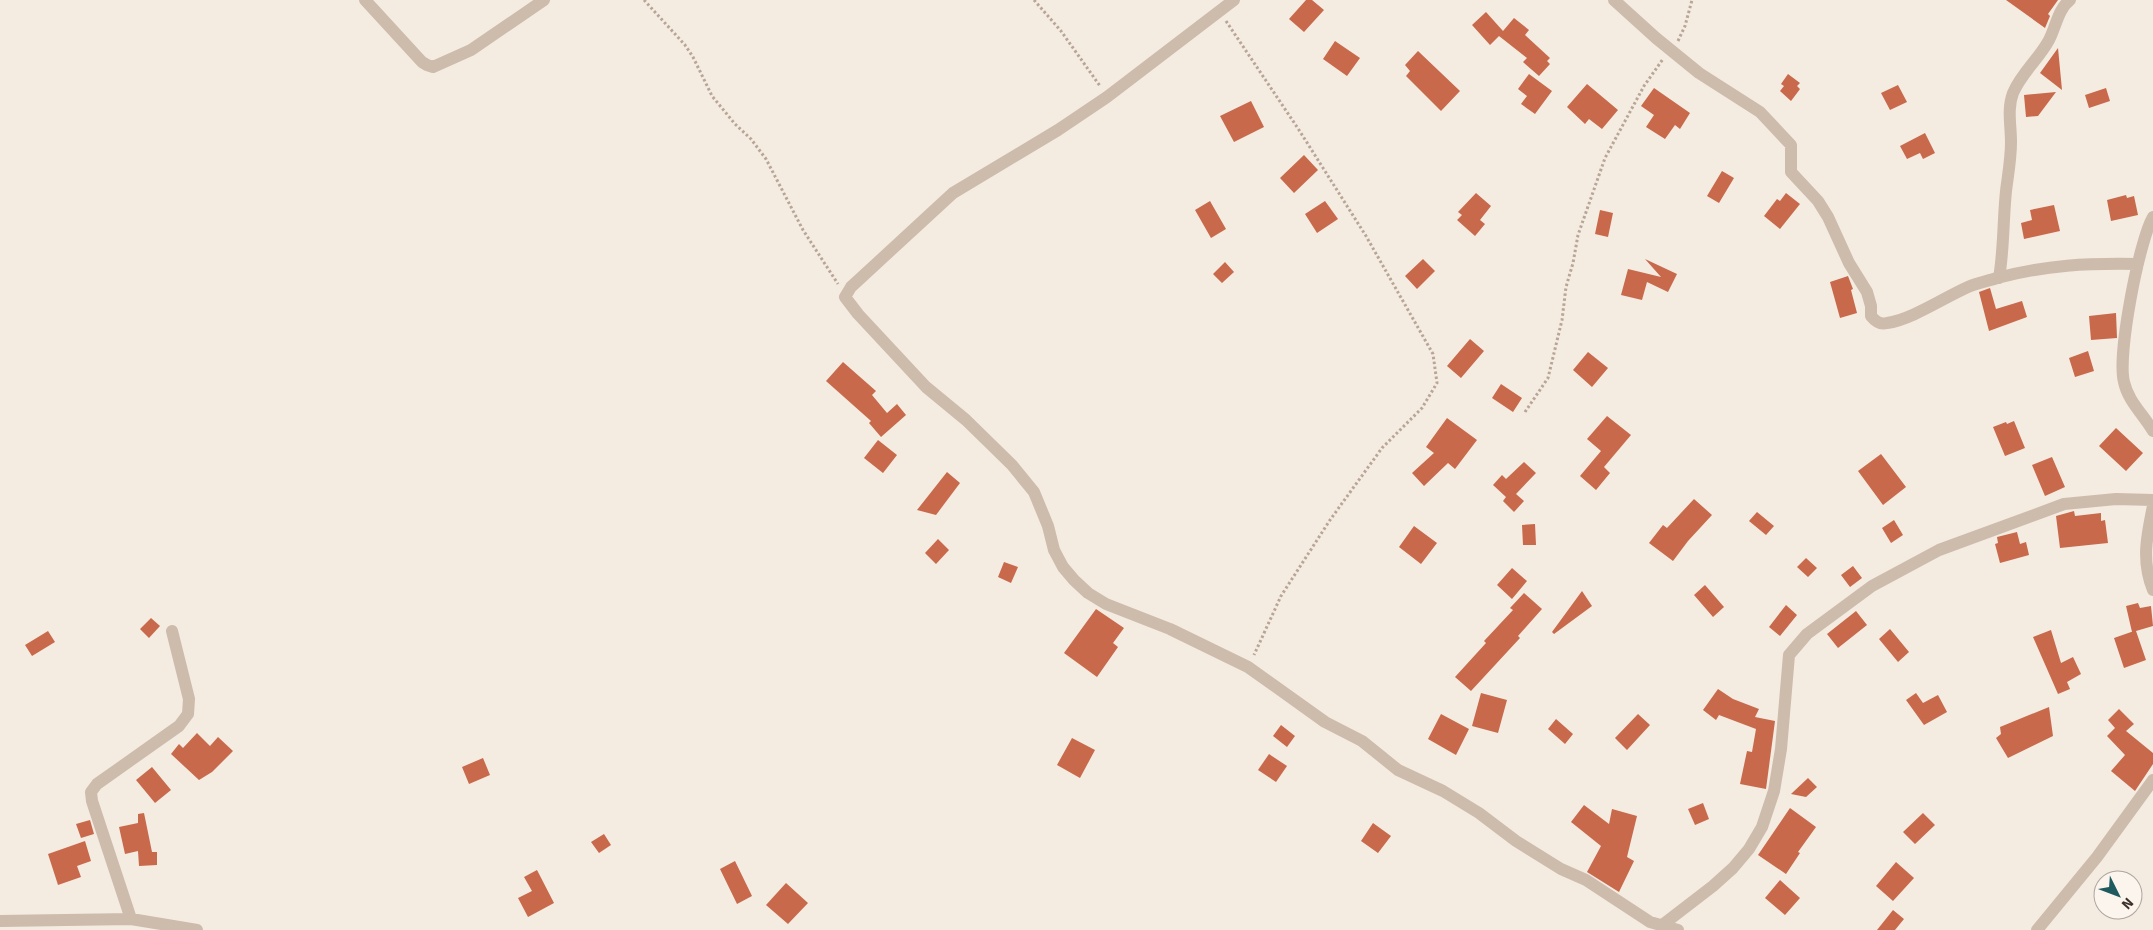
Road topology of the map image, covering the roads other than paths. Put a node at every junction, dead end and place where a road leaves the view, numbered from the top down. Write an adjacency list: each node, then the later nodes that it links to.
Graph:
1 (365, 0): 2 (street)
2 (544, 0)
3 (1234, 0): 17 (street)
4 (1614, 0): 8 (street)
5 (2070, 0): 8 (street)
6 (2153, 217): 7 (street)
7 (2138, 264): 8 (street); 9 (street)
8 (1999, 278)
9 (2153, 431)
10 (2153, 500): 17 (street)
11 (2153, 506): 12 (street)
12 (2153, 590)
13 (172, 631): 15 (street)
14 (2153, 780): 20 (street)
15 (131, 919): 16 (street); 18 (street)
16 (0, 921)
17 (1661, 926): 19 (street)
18 (197, 930)
19 (1678, 930)
20 (2037, 930)

